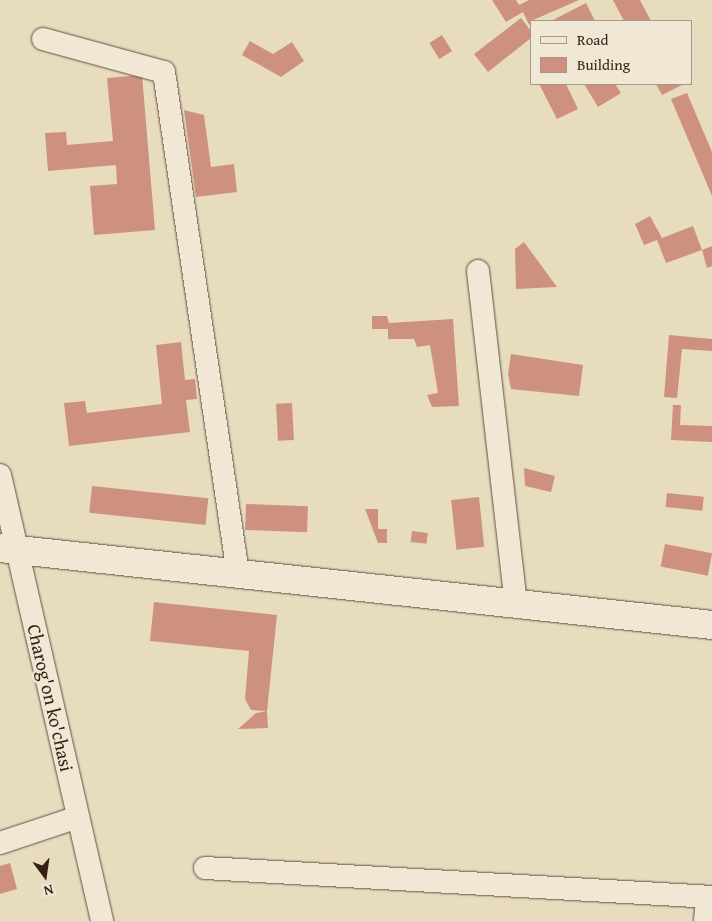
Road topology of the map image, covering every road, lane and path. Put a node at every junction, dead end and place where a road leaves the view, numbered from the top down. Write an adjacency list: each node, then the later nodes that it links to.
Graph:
1 (43, 39): 5 (street)
2 (478, 271): 6 (street)
3 (0, 475): 4 (street, Charog'on ko'chasi)
4 (7, 549): 5 (main road); 8 (street, Charog'on ko'chasi)
5 (238, 574): 6 (main road)
6 (516, 604): 7 (main road)
7 (712, 625)
8 (78, 817): 9 (street); 12 (street, Charog'on ko'chasi)
9 (0, 843)
10 (204, 868): 11 (street)
11 (709, 897): 13 (street)
12 (102, 921)
13 (705, 921)

